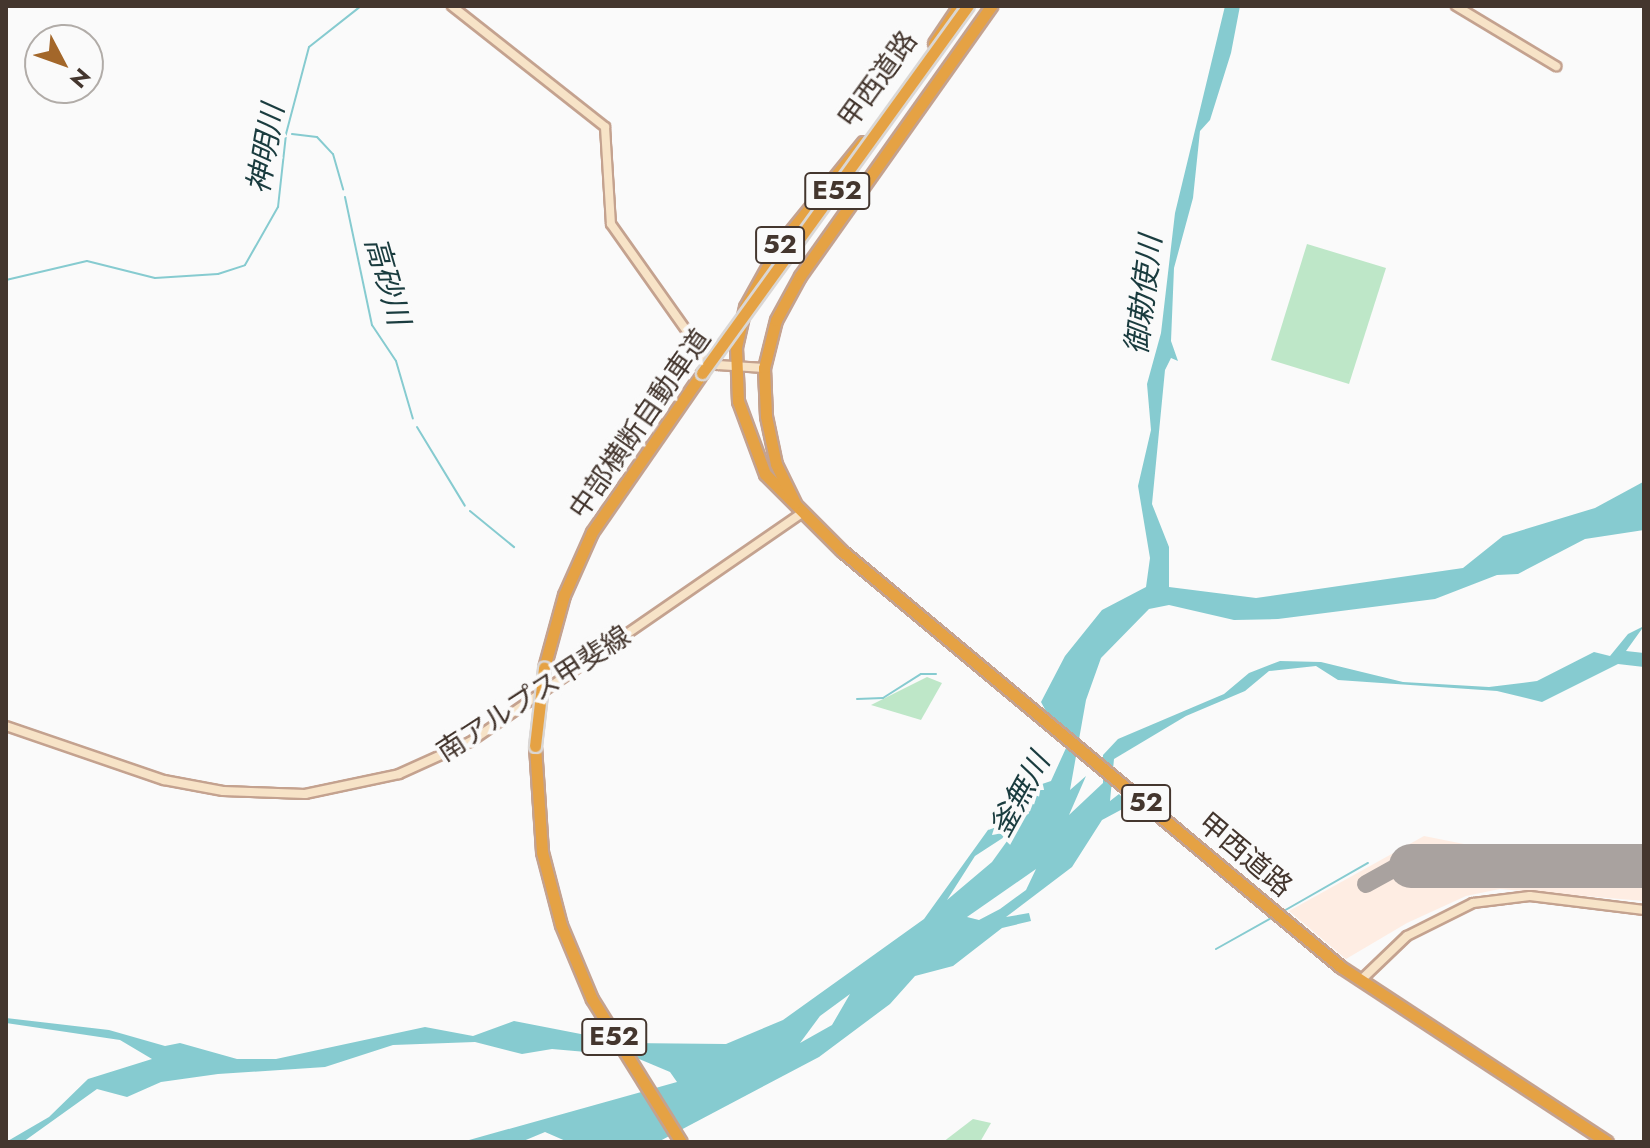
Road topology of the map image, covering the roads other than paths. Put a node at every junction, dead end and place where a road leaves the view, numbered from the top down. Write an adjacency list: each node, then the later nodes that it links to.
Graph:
1 (452, 6): 7 (street)
2 (959, 6): 7 (highway, 甲西道路 / 52)
3 (968, 6): 13 (highway, 中部横断自動車道 / E52, bridge)
4 (991, 6): 8 (highway, 甲西道路 / 52)
5 (1456, 6): 6 (street)
6 (1556, 66)
7 (735, 366): 8 (street); 9 (highway, 甲西道路 / 52)
8 (764, 368): 9 (highway, 甲西道路 / 52)
9 (801, 514): 10 (street, 南アルプス甲斐線); 12 (highway, 甲西道路 / 52)
10 (6, 726)
11 (1644, 910): 12 (street)
12 (1360, 981): 14 (highway, 甲西道路 / 52)
13 (681, 1142)
14 (1607, 1142)

